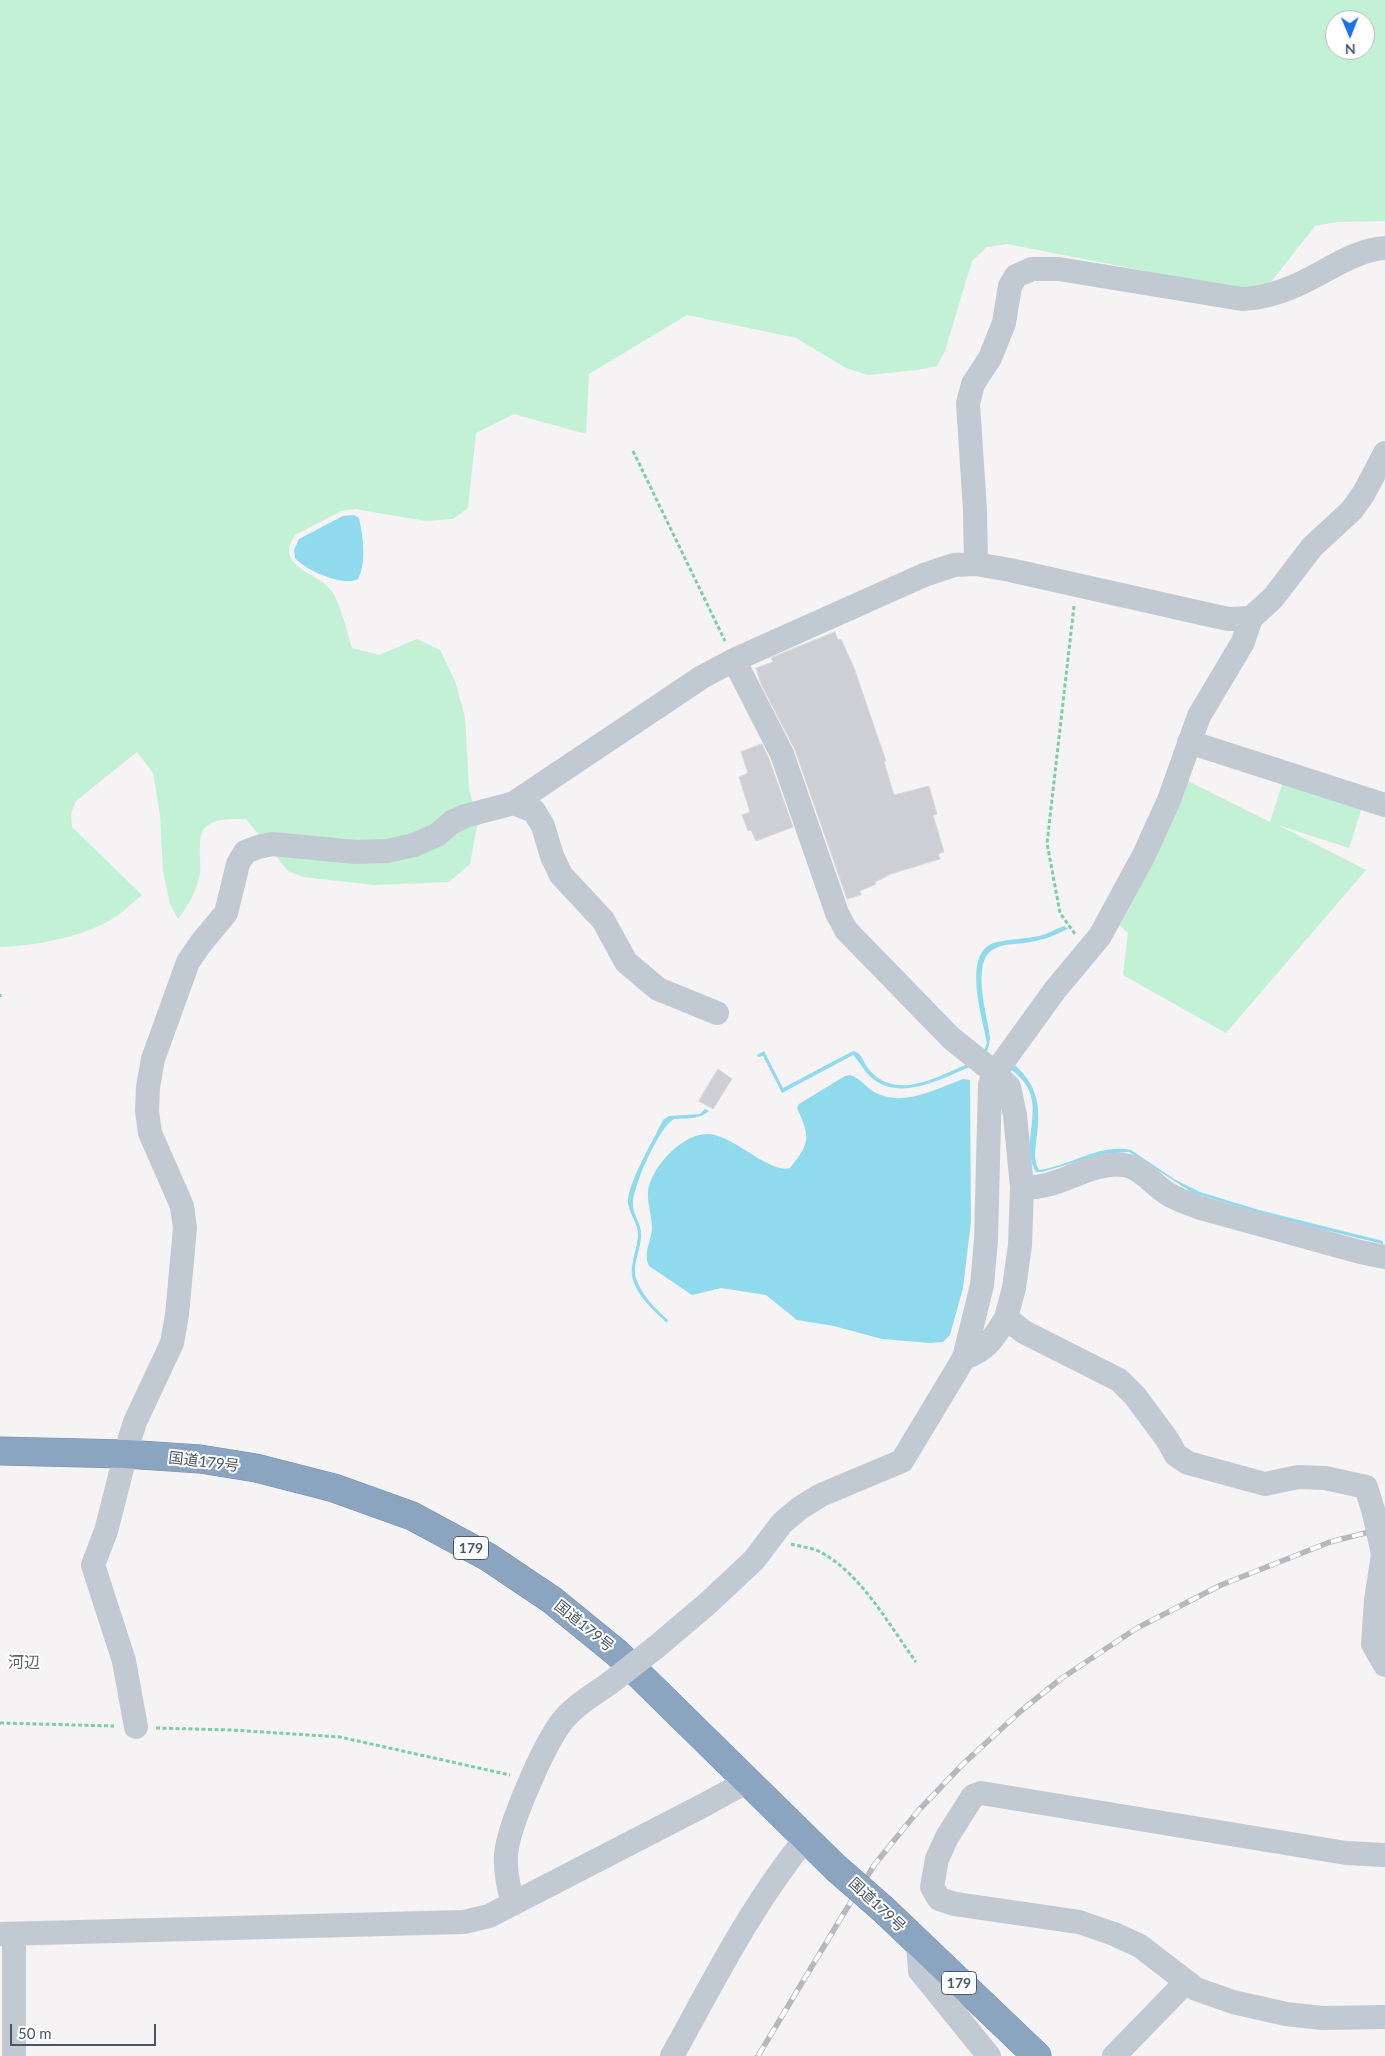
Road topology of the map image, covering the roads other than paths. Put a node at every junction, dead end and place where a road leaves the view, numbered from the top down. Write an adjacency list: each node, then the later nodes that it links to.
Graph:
1 (1385, 248): 3 (street)
2 (1383, 461): 4 (street)
3 (976, 564): 4 (street); 5 (street)
4 (1251, 618): 6 (street)
5 (734, 660): 7 (street); 10 (street)
6 (1189, 742): 8 (street); 10 (street)
7 (514, 803): 9 (street); 16 (street)
8 (1385, 805)
9 (717, 1014)
10 (996, 1073): 11 (street); 14 (street)
11 (1022, 1187): 12 (street); 13 (street)
12 (1385, 1257)
13 (1006, 1318): 14 (street); 17 (street)
14 (964, 1358): 23 (street, bridge)
15 (0, 1451): 16 (highway, 国道179号 / 179)
16 (126, 1451): 19 (street); 20 (highway, 国道179号 / 179)
17 (1376, 1487): 18 (street, bridge)
18 (1385, 1665)
19 (136, 1727)
20 (748, 1781): 21 (highway, 国道179号 / 179); 23 (street)
21 (806, 1838): 25 (highway, 国道179号 / 179, bridge); 29 (street)
22 (1385, 1855): 26 (street)
23 (513, 1904): 24 (street)
24 (7, 1934): 28 (street)
25 (918, 1945): 30 (street); 31 (highway, 国道179号 / 179)
26 (1191, 1986): 27 (street); 32 (street); 33 (street)
27 (1385, 2017)
28 (14, 2056)
29 (672, 2056)
30 (989, 2056)
31 (1037, 2056)
32 (1114, 2056)
33 (1131, 2056)

